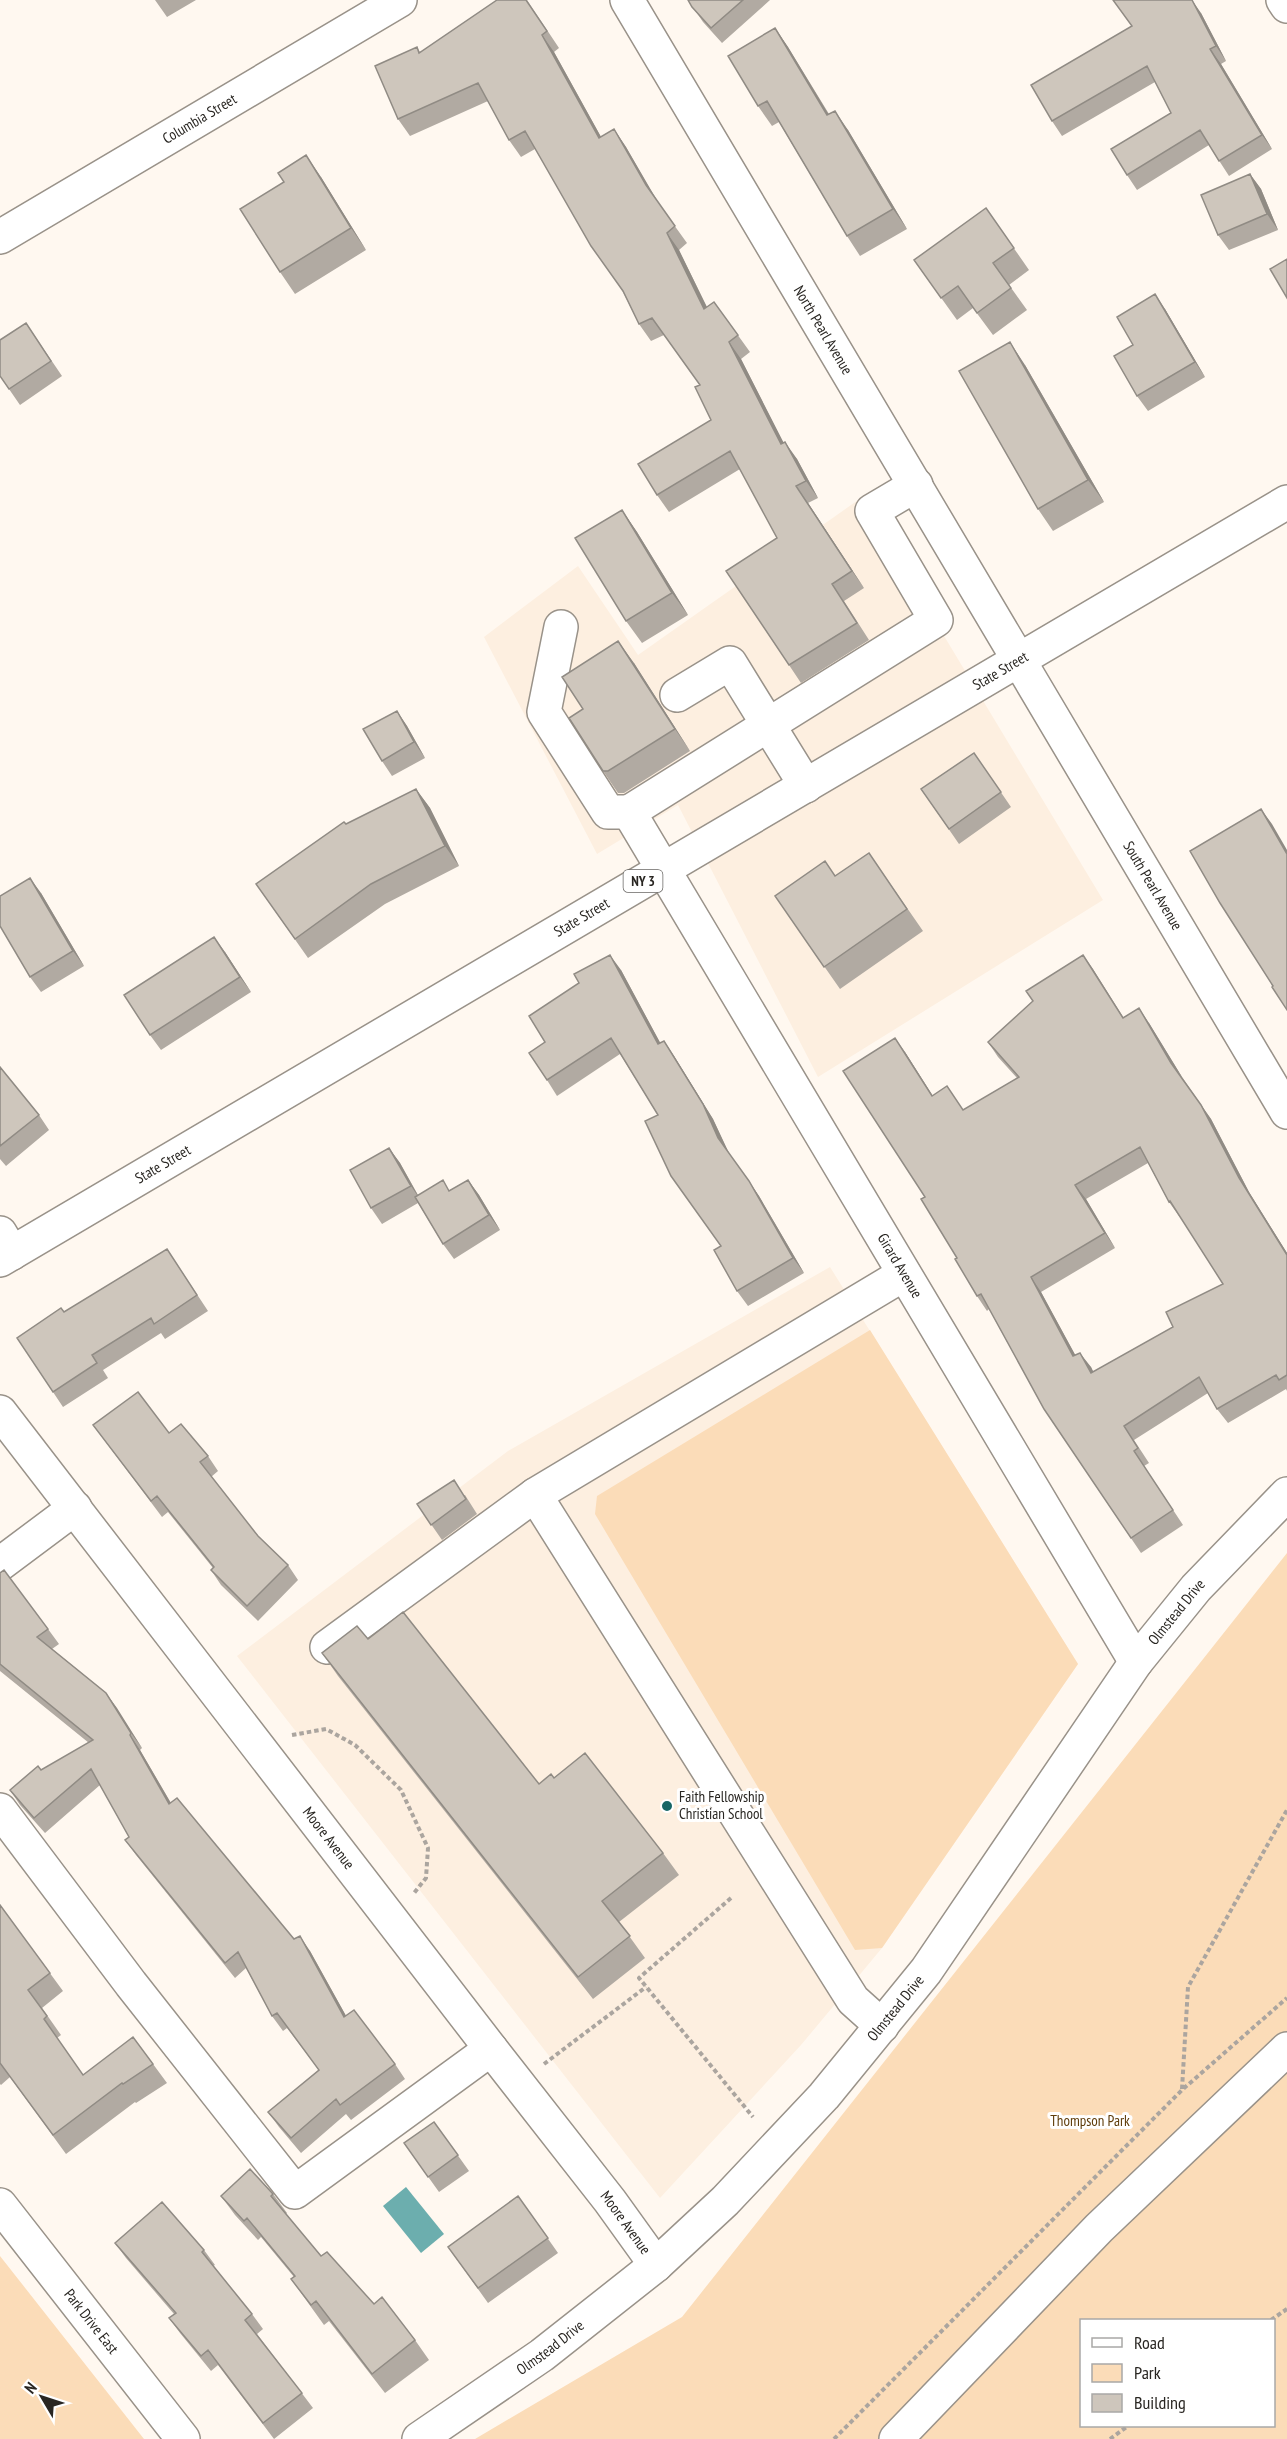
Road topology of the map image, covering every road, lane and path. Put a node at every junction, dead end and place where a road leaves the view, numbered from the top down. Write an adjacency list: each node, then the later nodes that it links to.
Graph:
1 (400, 0): 5 (main road, Columbia Street)
2 (627, 0): 6 (main road, North Pearl Avenue)
3 (1283, 0): 4 (main road)
4 (1287, 6)
5 (0, 237)
6 (916, 485): 8 (main road, North Pearl Avenue); 9 (main road)
7 (1287, 502): 11 (main road, State Street / NY 3)
8 (950, 541): 9 (main road); 11 (main road, North Pearl Avenue)
9 (906, 568): 13 (main road)
10 (561, 627): 15 (main road)
11 (1020, 660): 14 (main road, State Street / NY 3); 17 (main road, South Pearl Avenue)
12 (677, 695): 13 (main road)
13 (767, 724): 14 (main road); 15 (main road)
14 (806, 786): 16 (main road, State Street / NY 3)
15 (629, 812): 16 (main road, Girard Avenue)
16 (663, 869): 18 (main road, State Street / NY 3); 19 (main road, Girard Avenue)
17 (1287, 1112)
18 (4, 1249)
19 (904, 1274): 22 (main road); 26 (main road, Girard Avenue)
20 (0, 1412): 23 (main road, Moore Avenue)
21 (1287, 1494): 26 (main road, Olmstead Drive)
22 (535, 1495): 25 (main road); 34 (main road)
23 (75, 1508): 24 (main road); 35 (main road, Moore Avenue)
24 (0, 1564)
25 (327, 1647)
26 (1136, 1662): 34 (main road, Olmstead Drive)
27 (287, 1735): 30 (path)
28 (0, 1810): 35 (main road)
29 (1287, 1810): 38 (path)
30 (412, 1896)
31 (731, 1898): 32 (path)
32 (646, 1987): 37 (path); 39 (path)
33 (1287, 1998): 38 (path)
34 (882, 2026): 41 (main road, Olmstead Drive)
35 (491, 2049): 41 (main road, Moore Avenue)
36 (1287, 2049): 48 (main road)
37 (543, 2065)
38 (1182, 2090): 47 (path)
39 (753, 2117)
40 (0, 2205): 45 (main road, Park Drive East)
41 (656, 2265): 46 (main road, Olmstead Drive)
42 (1287, 2309): 43 (path)
43 (1272, 2319)
44 (1127, 2427): 49 (path)
45 (183, 2439)
46 (419, 2439)
47 (834, 2439)
48 (896, 2439)
49 (1110, 2439)

